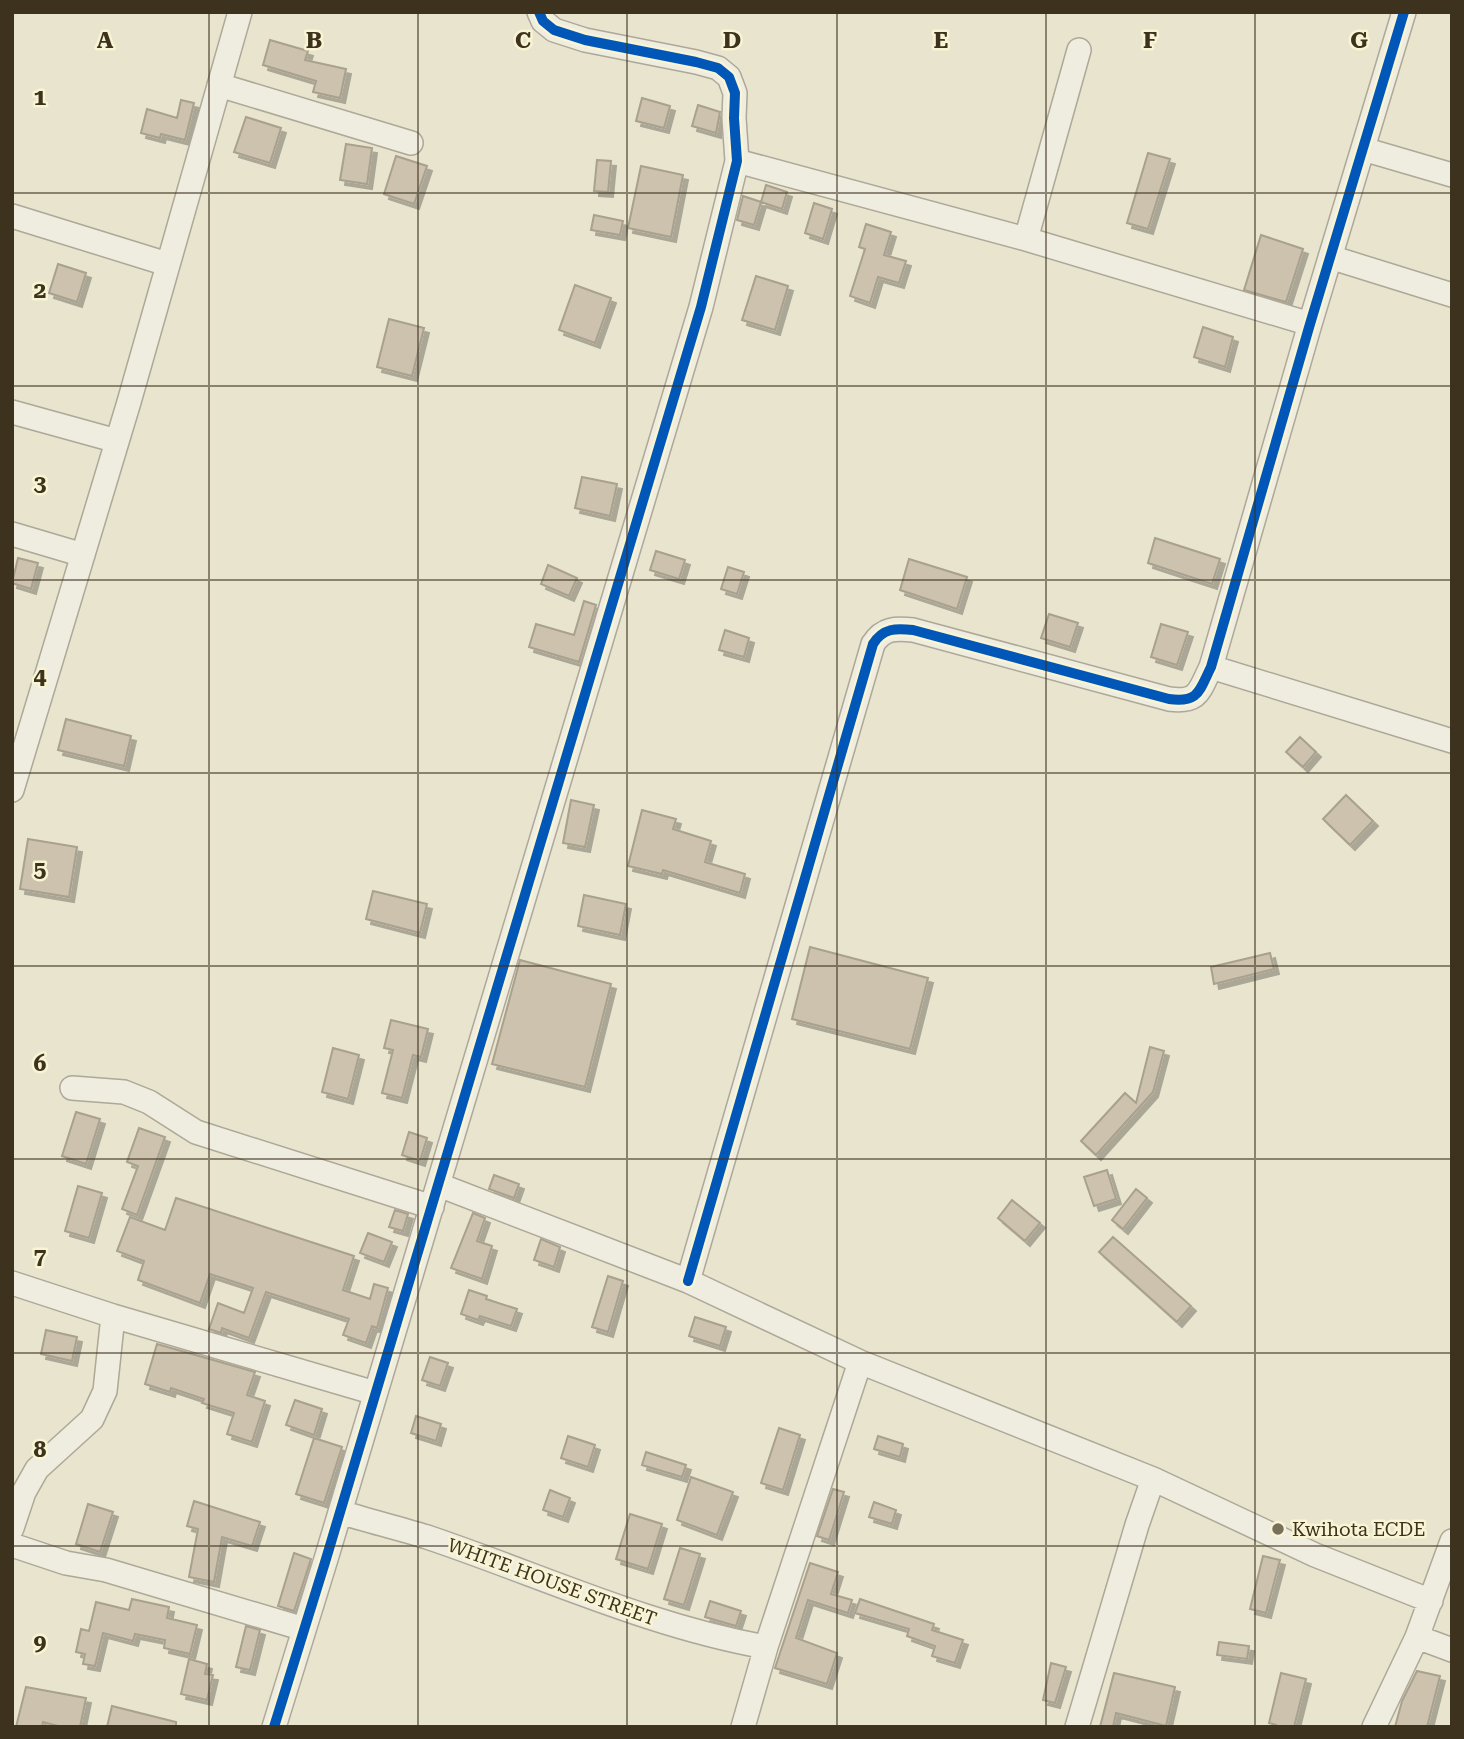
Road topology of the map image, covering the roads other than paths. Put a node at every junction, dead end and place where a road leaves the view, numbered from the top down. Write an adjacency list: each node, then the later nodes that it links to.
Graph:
1 (240, 12): 5 (street)
2 (539, 12): 8 (street)
3 (1404, 12): 7 (street)
4 (1079, 50): 11 (street)
5 (219, 85): 6 (street); 13 (street)
6 (411, 143)
7 (1363, 149): 9 (street); 12 (street)
8 (737, 160): 11 (street); 24 (street)
9 (1452, 175)
10 (12, 216): 13 (street)
11 (1026, 239): 15 (street)
12 (1330, 257): 14 (street); 15 (street)
13 (167, 264): 17 (street)
14 (1452, 295)
15 (1310, 324): 20 (street)
16 (12, 412): 17 (street)
17 (117, 441): 19 (street)
18 (12, 534): 19 (street)
19 (83, 555): 22 (street)
20 (1211, 667): 21 (street); 26 (street)
21 (1452, 741)
22 (12, 790)
23 (72, 1088): 25 (street)
24 (439, 1185): 25 (street); 26 (street)
25 (432, 1207): 30 (street)
26 (688, 1281): 29 (street)
27 (12, 1283): 28 (street)
28 (114, 1317): 30 (street); 33 (street)
29 (860, 1362): 31 (street); 39 (street)
30 (375, 1393): 32 (street)
31 (1153, 1479): 36 (street); 43 (street)
32 (340, 1512): 37 (street); 39 (street, WHITE HOUSE STREET)
33 (12, 1528)
34 (1452, 1541): 36 (street)
35 (12, 1545): 37 (street)
36 (1439, 1594): 38 (street)
37 (304, 1629): 41 (street)
38 (1418, 1636): 40 (street); 44 (street)
39 (766, 1647): 42 (street)
40 (1452, 1650)
41 (274, 1727)
42 (743, 1727)
43 (1077, 1727)
44 (1374, 1727)

